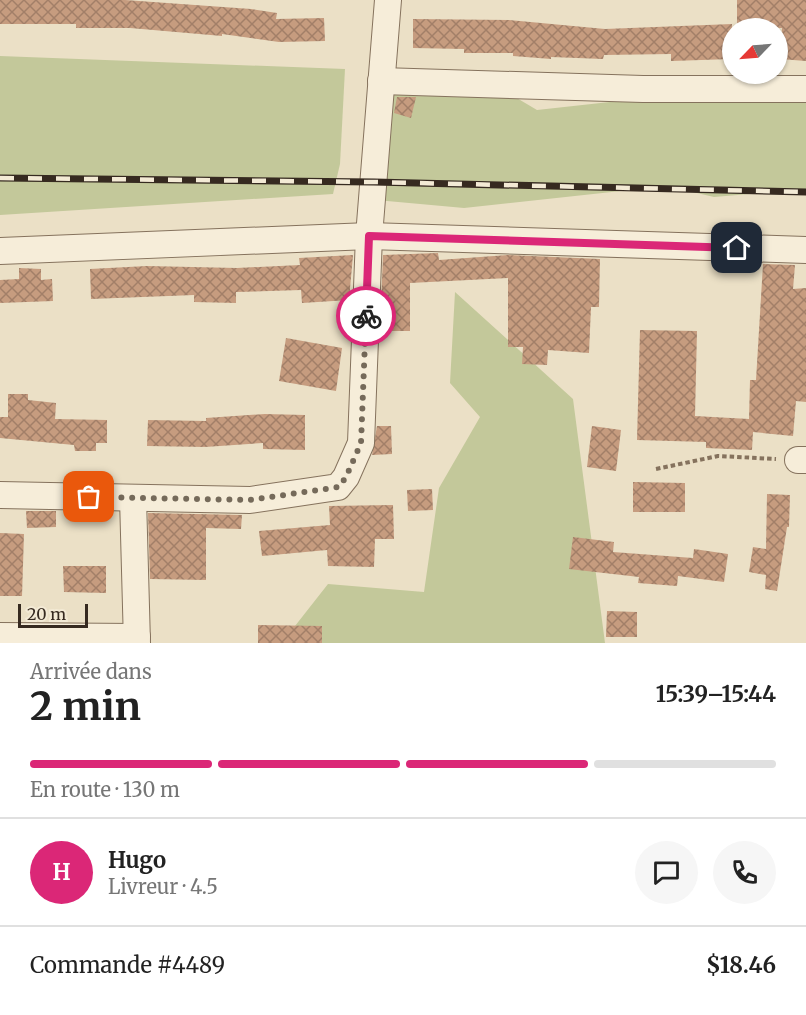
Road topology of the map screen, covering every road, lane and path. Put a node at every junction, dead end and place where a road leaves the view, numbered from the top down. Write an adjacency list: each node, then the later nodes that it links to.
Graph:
1 (388, 0): 2 (street)
2 (381, 81): 3 (street); 4 (street)
3 (806, 88)
4 (369, 236): 5 (street); 6 (street); 10 (street)
5 (806, 250)
6 (0, 251)
7 (802, 460): 8 (path)
8 (656, 469)
9 (0, 495): 10 (street)
10 (133, 498): 12 (street)
11 (0, 636): 12 (street)
12 (137, 640)

